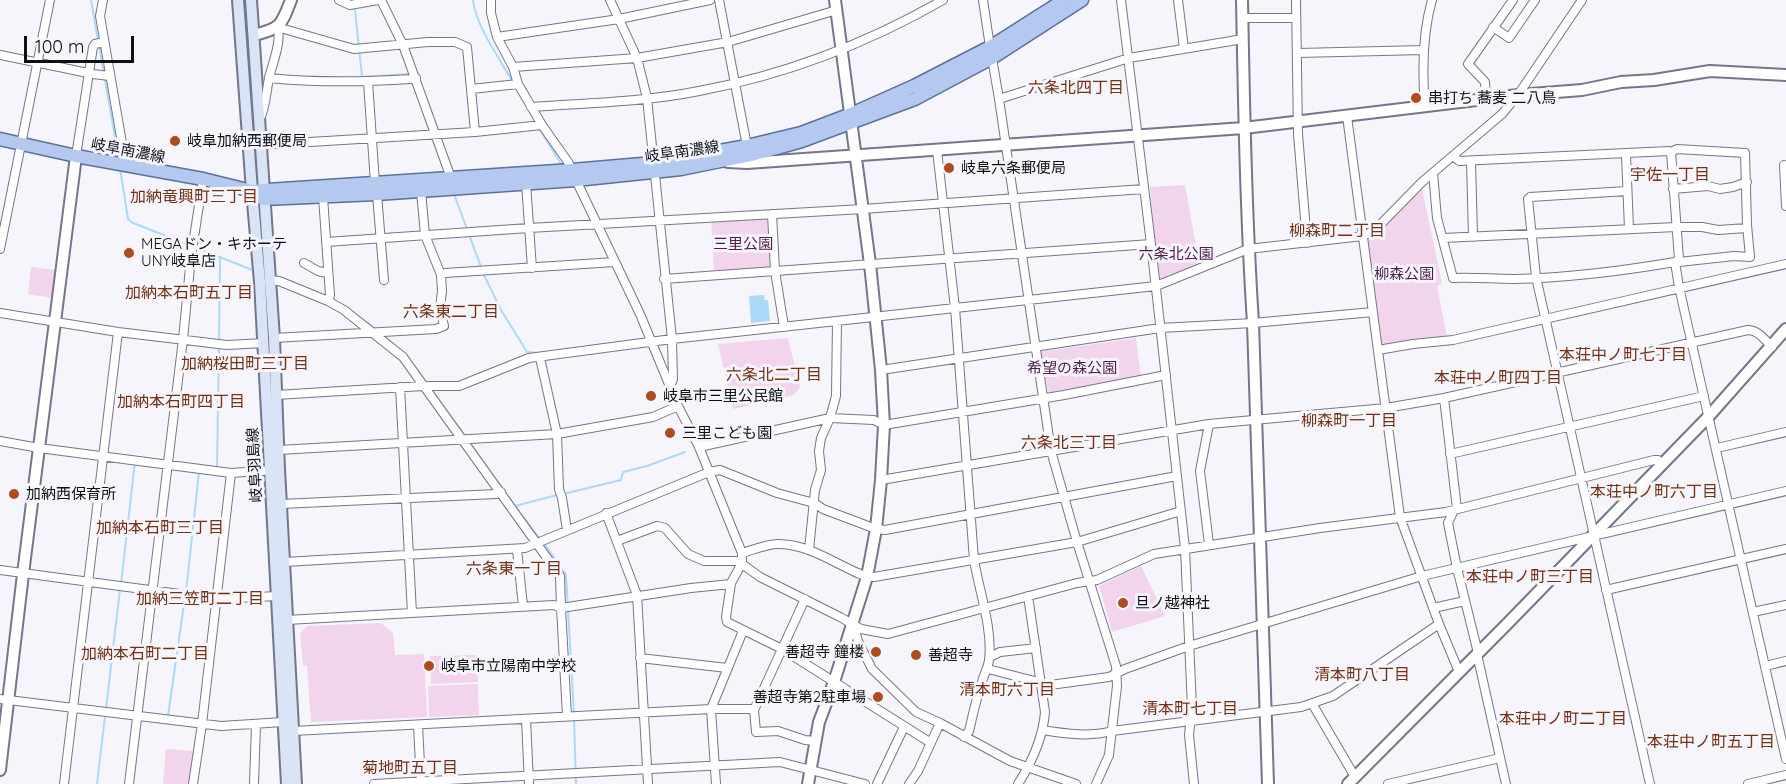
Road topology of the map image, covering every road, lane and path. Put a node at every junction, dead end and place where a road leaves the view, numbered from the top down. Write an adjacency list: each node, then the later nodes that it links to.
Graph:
1 (50, 0): 44 (street)
2 (103, 0): 34 (street)
3 (238, 0): 98 (main road, 岐阜羽島線)
4 (251, 0): 30 (main road, 岐阜羽島線)
5 (291, 0): 28 (street)
6 (339, 0): 7 (street)
7 (380, 0): 35 (street)
8 (491, 0): 31 (street)
9 (610, 0): 27 (street)
10 (710, 0): 27 (street)
11 (719, 0): 33 (street)
12 (943, 0): 37 (street)
13 (983, 0): 40 (street)
14 (1064, 0): 40 (main road, 岐阜南濃線)
15 (1082, 0): 40 (main road, 岐阜南濃線)
16 (1121, 0): 43 (street)
17 (1178, 0): 36 (street)
18 (1242, 0): 25 (street)
19 (1296, 0): 26 (street)
20 (1432, 0): 38 (street)
21 (1512, 0): 29 (street)
22 (1535, 0): 29 (street)
23 (1582, 0): 55 (street)
24 (836, 5): 33 (street); 37 (street)
25 (1242, 18): 26 (street); 32 (street)
26 (1296, 18): 39 (street)
27 (619, 19): 31 (street); 42 (street)
28 (278, 26): 30 (street); 35 (street); 49 (street)
29 (1493, 27): 58 (street)
30 (254, 35): 64 (main road, 岐阜羽島線)
31 (498, 37): 45 (street)
32 (1242, 39): 36 (street); 66 (street)
33 (728, 42): 42 (street); 52 (street)
34 (100, 43): 46 (street); 47 (street)
35 (403, 45): 50 (street); 54 (street)
36 (1184, 48): 43 (street)
37 (842, 49): 52 (street); 62 (street)
38 (1424, 50): 39 (street); 60 (street)
39 (1298, 52): 63 (street)
40 (991, 53): 57 (street); 62 (main road, 岐阜南濃線)
41 (0, 55): 44 (street)
42 (637, 58): 45 (street); 56 (street)
43 (1129, 58): 57 (street); 69 (street)
44 (39, 62): 46 (street); 72 (street)
45 (513, 67): 53 (street)
46 (90, 73): 47 (street); 79 (street)
47 (105, 75): 85 (street)
48 (1786, 75): 55 (street)
49 (269, 78): 51 (street); 64 (street)
50 (416, 78): 51 (street); 68 (street)
51 (368, 82): 70 (street)
52 (735, 83): 56 (street); 74 (street)
53 (518, 84): 54 (street); 59 (street)
54 (471, 88): 67 (street)
55 (1518, 95): 58 (street); 81 (street)
56 (647, 98): 59 (street); 86 (street)
57 (999, 99): 75 (street)
58 (1486, 99): 60 (street)
59 (531, 107): 65 (street)
60 (1425, 107): 61 (street)
61 (1347, 116): 63 (street); 113 (street)
62 (851, 119): 74 (main road, 岐阜南濃線); 80 (street); 83 (main road, 岐阜南濃線)
63 (1298, 122): 66 (street); 118 (street)
64 (258, 123): 73 (main road, 岐阜羽島線)
65 (542, 125): 67 (street); 88 (street)
66 (1244, 129): 69 (street); 121 (street)
67 (475, 132): 68 (street)
68 (436, 133): 70 (street); 89 (street)
69 (1138, 136): 75 (street); 94 (street)
70 (372, 137): 73 (street); 93 (street)
71 (0, 139): 72 (main road, 岐阜南濃線)
72 (21, 144): 79 (main road, 岐阜南濃線); 120 (street)
73 (260, 145): 98 (main road, 岐阜羽島線)
74 (747, 146): 86 (main road, 岐阜南濃線)
75 (1006, 146): 76 (street); 100 (street)
76 (937, 150): 80 (street); 101 (street)
77 (1671, 152): 78 (street); 91 (street); 95 (street)
78 (1626, 154): 82 (street); 97 (street)
79 (76, 156): 85 (main road, 岐阜南濃線); 147 (street)
80 (856, 156): 83 (street); 103 (street)
81 (1453, 156): 82 (street); 87 (street)
82 (1471, 160): 114 (street)
83 (725, 161): 86 (main road, 岐阜南濃線)
84 (1784, 165): 102 (street)
85 (126, 166): 90 (main road, 岐阜南濃線)
86 (655, 167): 88 (main road, 岐阜南濃線); 105 (street)
87 (1433, 173): 113 (street); 116 (street)
88 (574, 175): 89 (main road, 岐阜南濃線); 92 (main road, 岐阜南濃線); 106 (street)
89 (452, 178): 93 (main road, 岐阜南濃線)
90 (203, 180): 98 (main road, 岐阜南濃線); 154 (street)
91 (1747, 182): 95 (street); 109 (street)
92 (526, 183): 96 (main road, 岐阜南濃線); 108 (street)
93 (376, 188): 96 (main road, 岐阜南濃線); 98 (main road, 岐阜南濃線); 99 (main road, 岐阜南濃線); 115 (street)
94 (1144, 189): 100 (street); 119 (street)
95 (1673, 189): 107 (street)
96 (422, 191): 112 (street)
97 (1628, 191): 110 (street); 111 (street)
98 (259, 193): 99 (main road, 岐阜南濃線); 135 (main road, 岐阜羽島線); 156 (main road, 岐阜羽島線)
99 (324, 197): 117 (street)
100 (1013, 198): 101 (street); 122 (street)
101 (944, 203): 103 (street); 123 (street)
102 (1786, 206)
103 (863, 209): 104 (street); 127 (street)
104 (772, 214): 105 (street); 130 (street)
105 (659, 221): 106 (street); 134 (street)
106 (597, 224): 108 (street); 125 (street)
107 (1676, 227): 109 (street); 110 (street); 124 (street)
108 (529, 228): 112 (street); 129 (street)
109 (1747, 228): 124 (street)
110 (1629, 229): 111 (street)
111 (1531, 234): 114 (street); 133 (street)
112 (425, 235): 115 (street); 132 (street)
113 (1363, 237): 118 (street); 142 (street)
114 (1473, 237): 116 (street)
115 (380, 238): 117 (street); 136 (street)
116 (1443, 238): 133 (street)
117 (326, 242): 131 (street)
118 (1307, 243): 121 (street)
119 (1151, 244): 122 (street); 137 (street)
120 (0, 249)
121 (1248, 249): 137 (street); 148 (street)
122 (1021, 253): 123 (street); 139 (street)
123 (950, 258): 127 (street); 141 (street)
124 (1676, 261): 133 (street); 138 (street)
125 (615, 262): 129 (street); 157 (street)
126 (304, 263): 131 (street)
127 (870, 264): 130 (street); 144 (street)
128 (1786, 264): 138 (street)
129 (532, 268): 132 (street)
130 (775, 271): 134 (street); 149 (street)
131 (328, 273): 140 (street)
132 (441, 275): 153 (street)
133 (1536, 277): 145 (street)
134 (664, 279): 155 (street)
135 (269, 280): 140 (street); 156 (main road, 岐阜羽島線)
136 (384, 280)
137 (1156, 286): 139 (street); 150 (street)
138 (1679, 287): 145 (street); 158 (street)
139 (1028, 300): 141 (street); 159 (street)
140 (328, 301): 153 (street)
141 (956, 308): 144 (street); 163 (street)
142 (1373, 312): 148 (street); 161 (street)
143 (0, 313): 147 (street)
144 (875, 317): 146 (street); 164 (street)
145 (1546, 320): 161 (street); 165 (street)
146 (837, 321): 149 (street); 178 (street)
147 (55, 323): 152 (street); 190 (street)
148 (1253, 323): 150 (street); 179 (street)
149 (784, 327): 155 (street)
150 (1160, 328): 159 (street); 166 (street)
151 (1786, 329): 160 (street)
152 (118, 332): 154 (street); 195 (street)
153 (372, 332): 156 (street); 167 (street)
154 (183, 339): 156 (street); 196 (street)
155 (672, 339): 157 (street); 169 (street)
156 (269, 341): 170 (main road, 岐阜羽島線); 199 (main road, 岐阜羽島線)
157 (652, 343): 162 (street); 169 (street)
158 (1691, 343): 160 (street); 165 (street); 171 (street)
159 (1035, 347): 163 (street); 172 (street)
160 (1772, 347): 177 (street)
161 (1378, 350): 175 (street)
162 (540, 358): 167 (street); 185 (street)
163 (959, 358): 164 (street); 176 (street)
164 (881, 370): 181 (street)
165 (1557, 373): 173 (street); 182 (street)
166 (1166, 375): 172 (street); 183 (street)
167 (423, 386): 168 (street); 186 (street)
168 (400, 387): 170 (street); 188 (street)
169 (670, 387): 174 (street)
170 (276, 395): 192 (main road, 岐阜羽島線)
171 (1704, 396): 177 (street); 182 (street)
172 (1043, 398): 176 (street); 193 (street)
173 (1444, 398): 175 (street); 194 (street)
174 (678, 406): 185 (street); 189 (street)
175 (1386, 408): 179 (street); 216 (street)
176 (963, 412): 181 (street); 198 (street)
177 (1709, 416): 191 (street); 197 (street)
178 (830, 418): 181 (street); 189 (street); 209 (street)
179 (1255, 421): 180 (street); 220 (street)
180 (1209, 424): 183 (street); 224 (street)
181 (884, 425): 204 (street)
182 (1569, 427): 194 (street); 203 (street)
183 (1173, 430): 193 (street); 202 (street)
184 (1786, 432): 191 (street)
185 (557, 434): 186 (street); 218 (street)
186 (461, 439): 188 (street); 206 (street)
187 (0, 441): 190 (street)
188 (403, 443): 192 (street); 208 (street)
189 (699, 447): 200 (street)
190 (39, 448): 195 (street); 237 (street)
191 (1717, 448): 211 (street)
192 (279, 450): 199 (main road, 岐阜羽島線)
193 (1051, 451): 198 (street); 207 (street)
194 (1450, 454): 212 (street)
195 (104, 455): 196 (street); 241 (street)
196 (168, 463): 201 (street); 243 (street)
197 (1663, 464): 203 (street); 219 (street)
198 (967, 465): 204 (street); 215 (street)
199 (274, 470): 201 (street); 210 (main road, 岐阜羽島線); 246 (main road, 岐阜羽島線)
200 (709, 472): 209 (street); 214 (street); 229 (street)
201 (231, 473): 248 (street)
202 (1177, 477): 207 (street); 213 (street)
203 (1580, 479): 212 (street); 219 (street)
204 (881, 480): 217 (street)
205 (1786, 491): 211 (street)
206 (501, 492): 208 (street); 223 (street)
207 (1064, 497): 215 (street); 222 (street)
208 (406, 499): 210 (street); 230 (street)
209 (814, 503): 217 (street); 227 (street)
210 (281, 504): 233 (main road, 岐阜羽島線)
211 (1729, 504): 219 (street); 231 (street)
212 (1455, 509): 216 (street); 235 (street)
213 (1181, 511): 222 (street); 225 (street)
214 (606, 513): 218 (street); 221 (street)
215 (971, 514): 217 (street); 232 (street)
216 (1400, 517): 220 (street); 238 (street)
217 (876, 529): 239 (street)
218 (567, 530): 223 (street)
219 (1593, 535): 235 (street); 244 (street); 266 (street)
220 (1259, 537): 224 (street); 260 (street)
221 (617, 541): 234 (street); 245 (street)
222 (1077, 542): 232 (street); 240 (street)
223 (536, 543): 226 (street); 254 (street)
224 (1209, 544): 225 (street)
225 (1185, 548): 240 (street); 263 (street)
226 (517, 549): 230 (street); 252 (street)
227 (809, 549): 229 (street); 239 (street)
228 (1786, 549): 231 (street)
229 (742, 553): 234 (street)
230 (409, 555): 233 (street); 257 (street)
231 (1741, 559): 244 (street); 256 (street)
232 (974, 560): 239 (street); 253 (street)
233 (285, 562): 258 (main road, 岐阜羽島線)
234 (742, 563): 242 (street); 249 (street)
235 (1456, 568): 238 (street); 250 (street)
236 (0, 570): 237 (street)
237 (23, 574): 241 (street); 277 (street)
238 (1422, 576): 255 (street); 260 (street)
239 (867, 577): 259 (street)
240 (1089, 581): 247 (street); 274 (street)
241 (88, 583): 243 (street); 279 (street)
242 (731, 584): 245 (street); 262 (street)
243 (152, 590): 248 (street); 286 (street)
244 (1606, 590): 333 (street)
245 (637, 595): 254 (street); 268 (street)
246 (277, 596): 248 (street); 289 (main road, 岐阜羽島線)
247 (1028, 596): 253 (street); 264 (street)
248 (217, 598): 292 (street)
249 (805, 599): 259 (street); 265 (street)
250 (1465, 601): 255 (street); 266 (street)
251 (1786, 605): 256 (street)
252 (523, 606): 254 (street); 257 (street)
253 (984, 607): 259 (street); 267 (street)
254 (561, 608): 284 (street)
255 (1433, 608): 261 (street)
256 (1753, 612): 270 (street)
257 (412, 613): 258 (street)
258 (287, 620): 296 (main road, 岐阜羽島線)
259 (853, 623): 275 (street); 291 (street)
260 (1262, 624): 263 (street); 282 (street)
261 (1439, 624): 273 (street); 278 (street)
262 (743, 630): 265 (street); 271 (street)
263 (1189, 646): 274 (street); 290 (street)
264 (1036, 648): 267 (street); 276 (street)
265 (782, 649): 275 (street); 281 (street)
266 (1477, 653): 273 (street); 302 (street)
267 (990, 657): 272 (street)
268 (640, 658): 271 (street); 283 (street)
269 (1786, 661): 270 (street)
270 (1765, 666): 287 (street)
271 (727, 668): 280 (street)
272 (988, 669): 276 (street); 299 (street)
273 (1459, 672): 311 (street)
274 (1117, 673): 276 (street); 298 (street)
275 (834, 682): 295 (street); 300 (street)
276 (1041, 683): 297 (street)
277 (4, 700): 279 (street); 307 (street)
278 (1313, 705): 282 (street); 311 (street)
279 (73, 708): 286 (street); 313 (street)
280 (711, 709): 281 (street); 283 (street); 304 (street)
281 (754, 710): 300 (street)
282 (1266, 712): 290 (street); 330 (street)
283 (645, 713): 284 (street); 306 (street)
284 (567, 716): 288 (street)
285 (1786, 716): 287 (street)
286 (137, 717): 292 (street); 314 (street)
287 (1777, 718): 303 (street)
288 (526, 719): 294 (street); 310 (street)
289 (283, 722): 293 (street); 317 (main road, 岐阜羽島線)
290 (1190, 722): 298 (street); 329 (street)
291 (940, 723): 299 (street); 301 (street)
292 (202, 724): 293 (street); 315 (street)
293 (256, 725): 316 (street)
294 (418, 725): 296 (street); 312 (street)
295 (904, 727): 301 (street); 324 (street)
296 (293, 730): 318 (main road, 岐阜羽島線)
297 (1043, 730): 298 (street); 305 (street)
298 (1112, 731): 328 (street)
299 (964, 737): 305 (street)
300 (815, 741): 308 (street)
301 (931, 743): 325 (street)
302 (1500, 758): 331 (street); 332 (street)
303 (1786, 759)
304 (714, 766): 306 (street); 308 (street); 321 (street)
305 (1029, 768): 326 (street); 327 (street)
306 (648, 769): 310 (street); 320 (street)
307 (0, 770)
308 (810, 770): 322 (street); 323 (street)
309 (1786, 775): 334 (street)
310 (529, 780): 312 (street)
311 (1351, 781)
312 (421, 783): 319 (street)
313 (64, 784)
314 (129, 784)
315 (193, 784)
316 (254, 784)
317 (287, 784)
318 (296, 784)
319 (374, 784)
320 (648, 784)
321 (716, 784)
322 (808, 784)
323 (865, 784)
324 (877, 784)
325 (909, 784)
326 (1018, 784)
327 (1076, 784)
328 (1096, 784)
329 (1194, 784)
330 (1268, 784)
331 (1388, 784)
332 (1506, 784)
333 (1650, 784)
334 (1748, 784)

